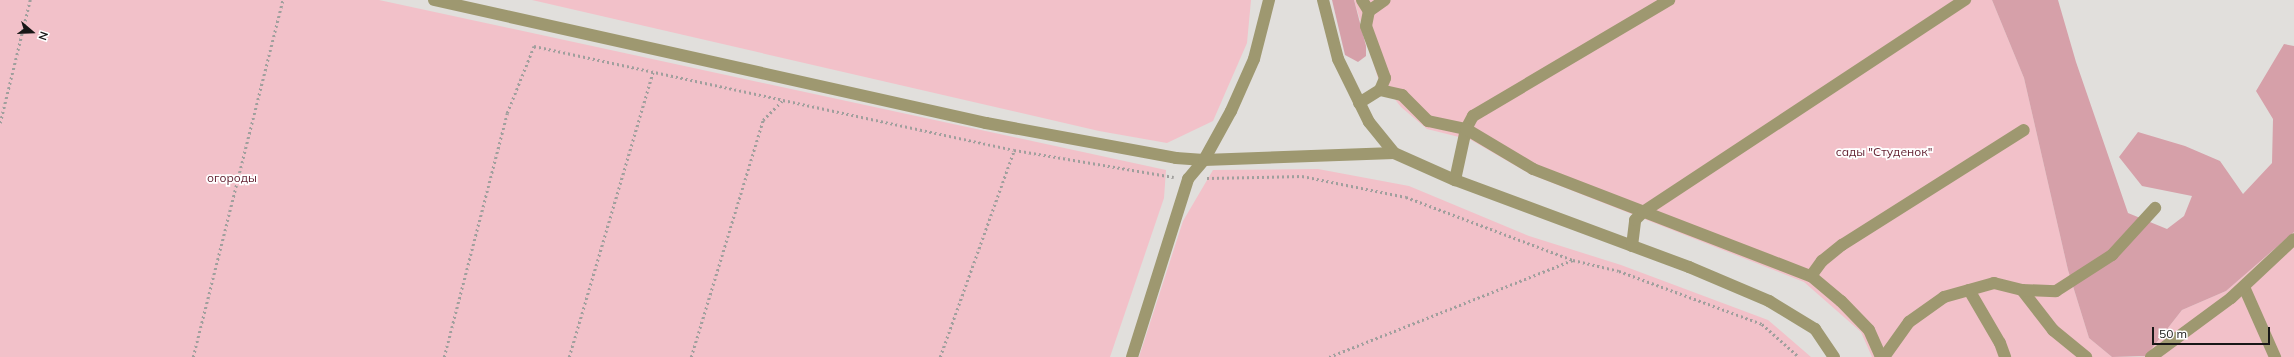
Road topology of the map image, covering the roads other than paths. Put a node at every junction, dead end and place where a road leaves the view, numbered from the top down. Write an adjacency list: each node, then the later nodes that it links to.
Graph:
1 (434, 0): 14 (street)
2 (1269, 0): 14 (street)
3 (1323, 0): 10 (street)
4 (1362, 0): 8 (street)
5 (1385, 0): 8 (street)
6 (1669, 0): 11 (street)
7 (1965, 0): 17 (street)
8 (1368, 11): 9 (street)
9 (1380, 90): 10 (street); 11 (street)
10 (1359, 103): 13 (street)
11 (1466, 129): 15 (street); 17 (street)
12 (2024, 130): 20 (street)
13 (1394, 153): 14 (street); 15 (street)
14 (1204, 160): 24 (street)
15 (1455, 180): 19 (street)
16 (2155, 208): 23 (street)
17 (1643, 212): 19 (street); 20 (street)
18 (2294, 240): 21 (street)
19 (1632, 246): 25 (street)
20 (1811, 276): 26 (street)
21 (2244, 287): 29 (street); 30 (street)
22 (1969, 290): 23 (street); 26 (street); 27 (street)
23 (2022, 290): 28 (street)
24 (1132, 357)
25 (1834, 357)
26 (1882, 357)
27 (2005, 357)
28 (2086, 357)
29 (2151, 357)
30 (2275, 357)

